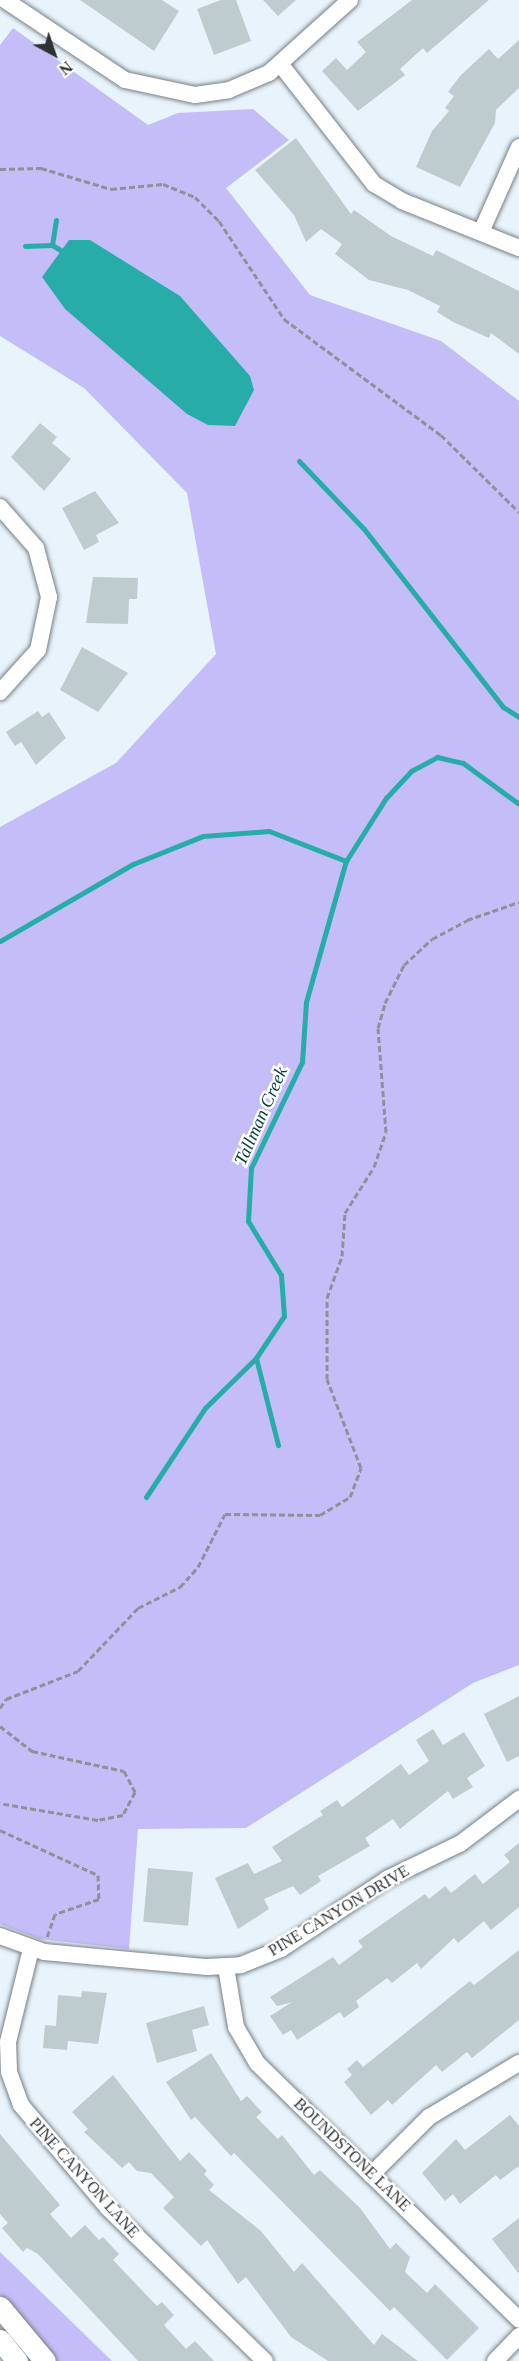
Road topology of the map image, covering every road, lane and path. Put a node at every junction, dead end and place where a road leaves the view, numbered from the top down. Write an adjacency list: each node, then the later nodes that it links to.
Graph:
1 (5, 0): 3 (street)
2 (350, 0): 3 (street)
3 (281, 65): 6 (street)
4 (519, 147): 6 (street)
5 (0, 169): 9 (path)
6 (482, 232): 7 (street)
7 (519, 248)
8 (0, 507): 10 (street)
9 (519, 512)
10 (0, 692)
11 (519, 902): 12 (path)
12 (0, 1708)
13 (0, 1726): 15 (path)
14 (519, 1799): 19 (street, PINE CANYON DRIVE)
15 (0, 1803)
16 (0, 1830): 18 (path)
17 (0, 1936): 18 (street, PINE CANYON DRIVE)
18 (39, 1945): 19 (street, PINE CANYON DRIVE); 28 (street, PINE CANYON LANE)
19 (226, 1967): 21 (street, BOUNDSTONE LANE)
20 (519, 2063): 21 (street)
21 (371, 2175): 23 (street, BOUNDSTONE LANE)
22 (0, 2307): 27 (street)
23 (519, 2320)
24 (519, 2336): 29 (street)
25 (0, 2340): 26 (street)
26 (17, 2361)
27 (45, 2361)
28 (265, 2361)
29 (495, 2361)

